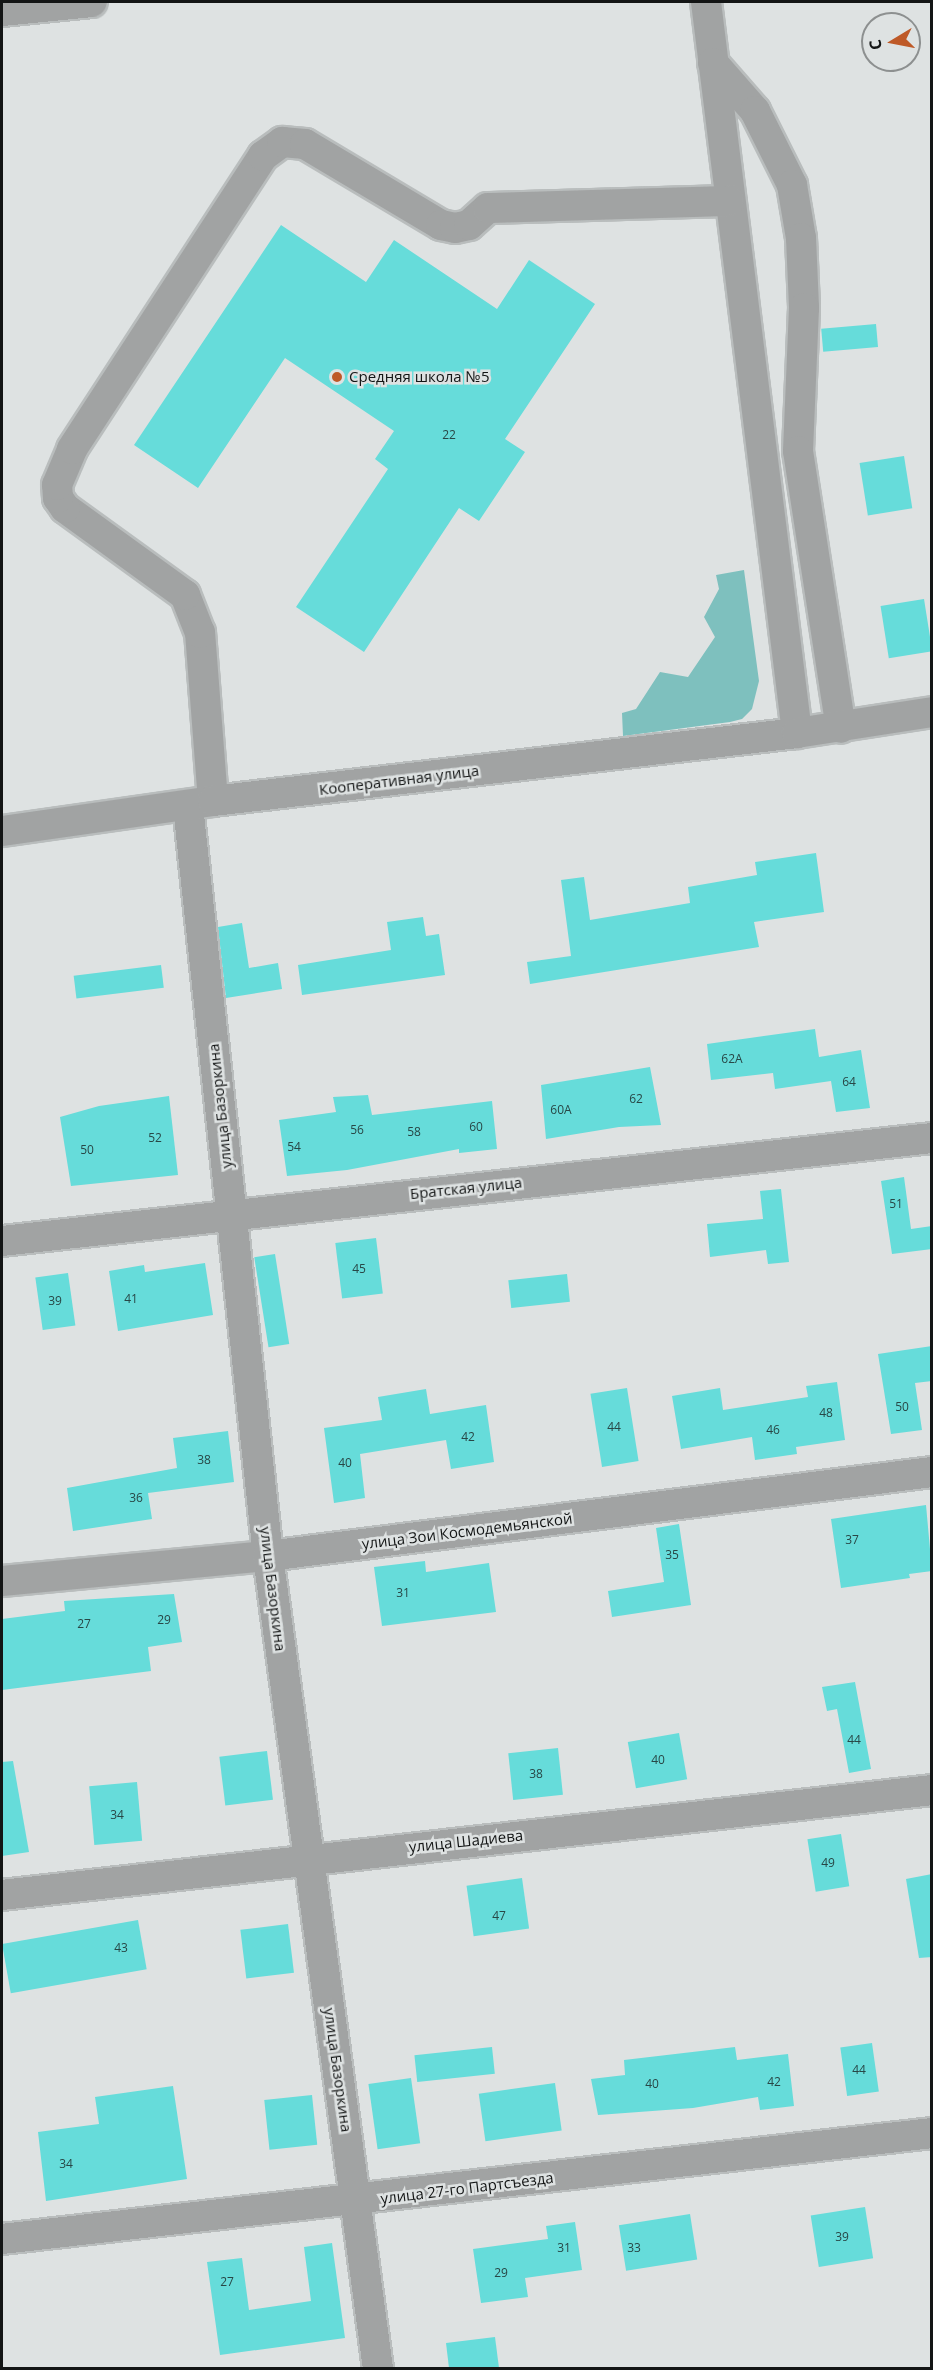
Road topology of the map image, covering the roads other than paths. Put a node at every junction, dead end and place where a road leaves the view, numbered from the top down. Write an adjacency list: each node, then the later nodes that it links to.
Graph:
1 (92, 2): 3 (street)
2 (706, 2): 4 (street)
3 (12, 7)
4 (713, 63): 5 (street); 7 (street)
5 (729, 201): 8 (street); 9 (street, улица Базоркина)
6 (932, 712): 7 (street, Кооперативная улица)
7 (841, 728): 8 (street, Кооперативная улица)
8 (797, 733): 9 (street, Кооперативная улица)
9 (200, 804): 10 (street, Кооперативная улица); 12 (street, улица Базоркина)
10 (2, 831)
11 (932, 1138): 12 (street, Братская улица)
12 (232, 1214): 13 (street, Братская улица); 15 (street, улица Базоркина)
13 (2, 1241)
14 (932, 1472): 15 (street, улица Зои Космодемьянской)
15 (268, 1556): 16 (street, улица Зои Космодемьянской); 18 (street, улица Базоркина)
16 (2, 1581)
17 (932, 1790): 18 (street, улица Шадиева)
18 (310, 1858): 19 (street, улица Шадиева); 21 (street, улица Базоркина)
19 (2, 1895)
20 (932, 2133): 21 (street, улица 27-го Партсъезда)
21 (356, 2201): 22 (street, улица 27-го Партсъезда); 23 (street, улица Базоркина)
22 (2, 2239)
23 (378, 2368)

